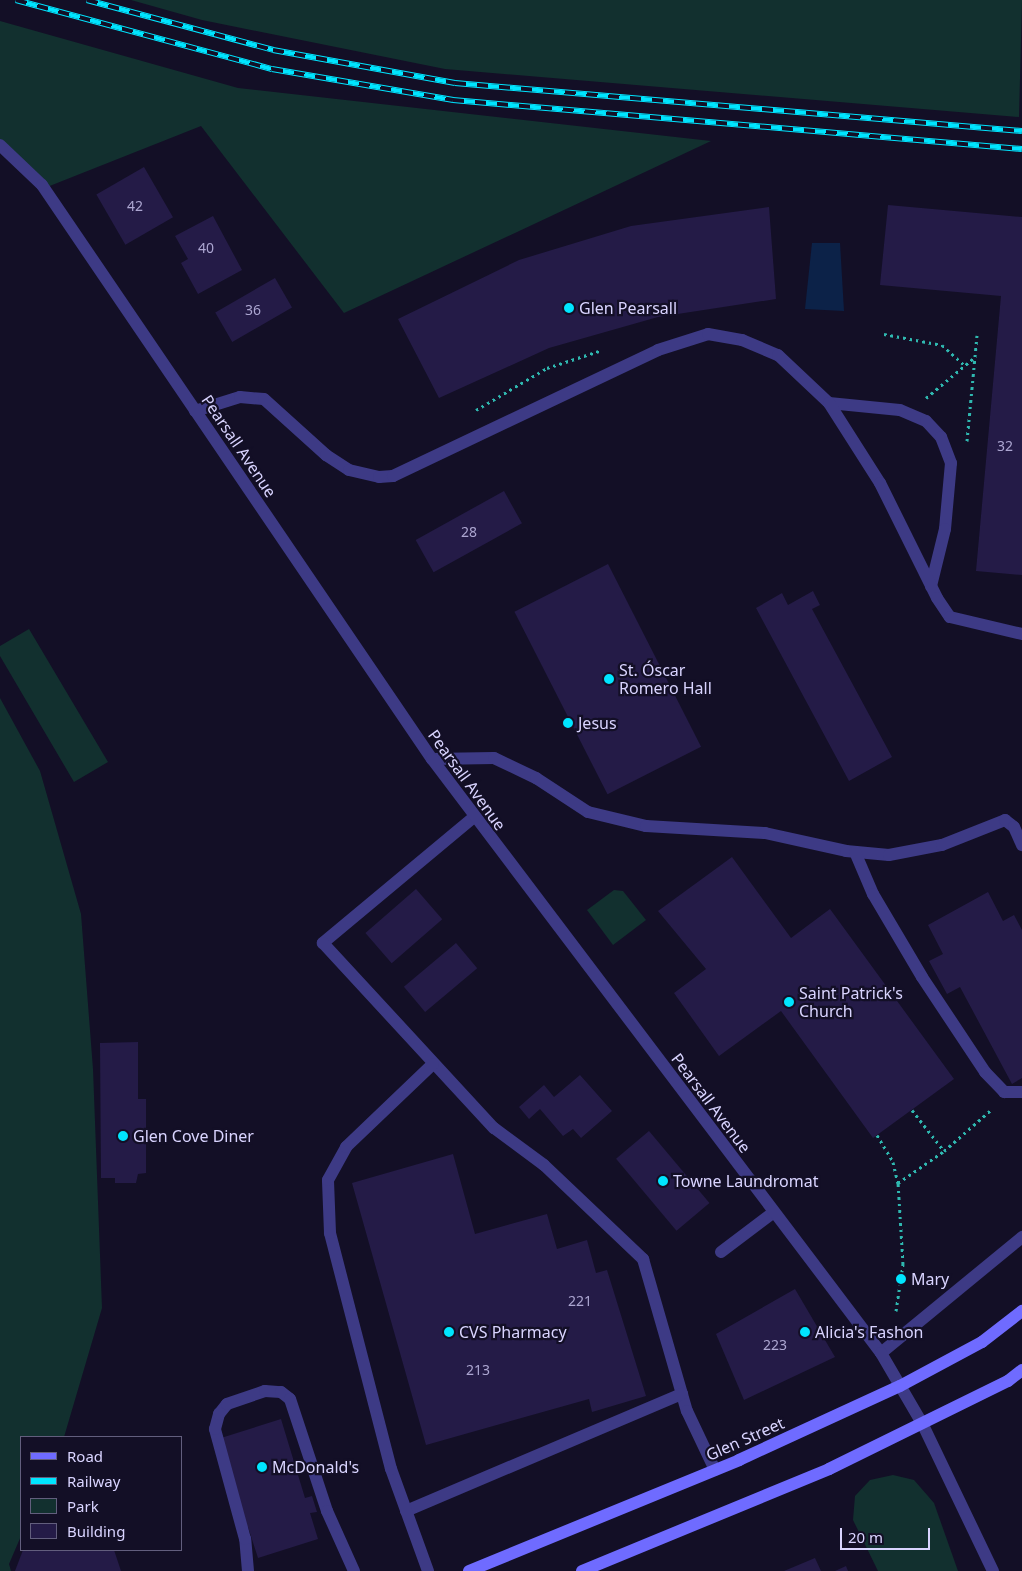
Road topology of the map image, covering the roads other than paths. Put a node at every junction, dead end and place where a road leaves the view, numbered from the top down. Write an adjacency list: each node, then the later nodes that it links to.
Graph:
1 (0, 145): 3 (street, Pearsall Avenue)
2 (829, 403): 3 (street); 4 (street); 4 (street)
3 (195, 411): 6 (street, Pearsall Avenue)
4 (931, 586): 5 (street)
5 (1022, 634)
6 (432, 759): 7 (street, Pearsall Avenue); 9 (street)
7 (474, 817): 10 (street); 12 (street, Pearsall Avenue)
8 (1022, 845): 9 (street)
9 (855, 852): 11 (street)
10 (432, 1064): 19 (street); 22 (street)
11 (1022, 1092)
12 (774, 1212): 14 (street); 16 (street, Pearsall Avenue)
13 (1022, 1237): 16 (street)
14 (722, 1252)
15 (1022, 1311): 18 (main road, Glen Street)
16 (881, 1353): 18 (street, Pearsall Avenue)
17 (1022, 1370): 20 (main road)
18 (900, 1386): 20 (street, Pearsall Avenue); 21 (main road, Glen Street)
19 (682, 1394): 21 (street); 22 (street)
20 (923, 1425): 27 (main road); 28 (street, Pearsall Avenue)
21 (715, 1470): 26 (main road, Glen Street)
22 (406, 1511): 25 (street)
23 (248, 1571): 24 (street)
24 (354, 1571)
25 (428, 1571)
26 (469, 1571)
27 (582, 1571)
28 (993, 1571)

